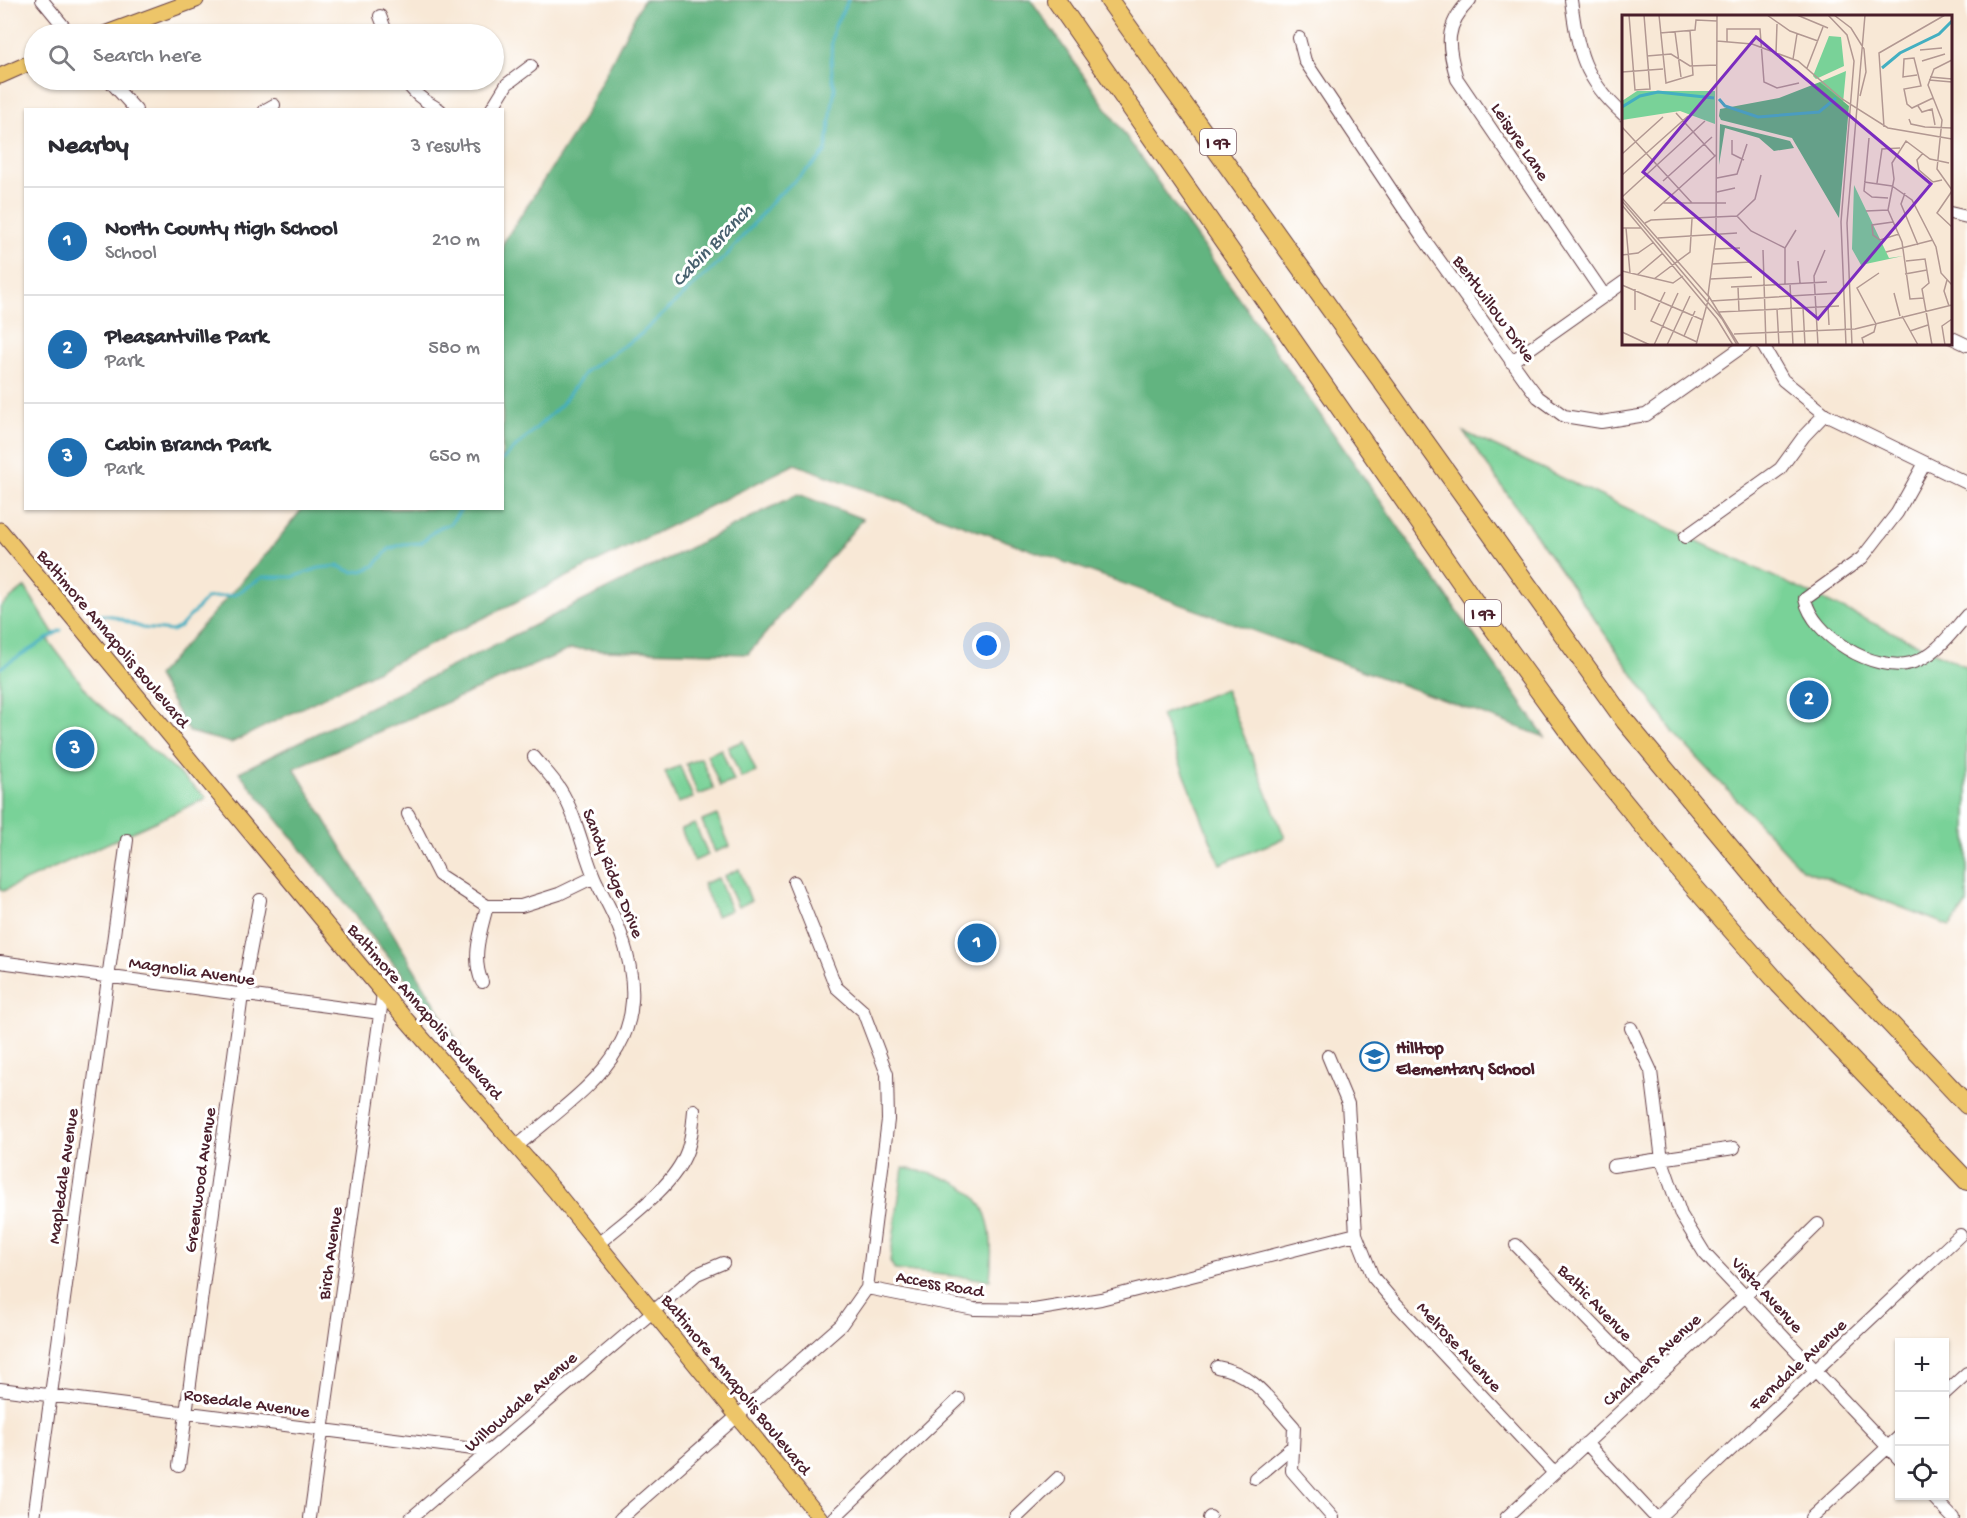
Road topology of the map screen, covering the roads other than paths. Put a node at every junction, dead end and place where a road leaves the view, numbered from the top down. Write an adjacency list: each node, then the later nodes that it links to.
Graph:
1 (42, 0): 9 (street)
2 (196, 0): 10 (main road)
3 (1056, 0): 61 (highway, I 97)
4 (1109, 0): 26 (highway)
5 (1122, 0): 26 (highway, I 97)
6 (1470, 0): 28 (street, Leisure Lane)
7 (1571, 0): 23 (street)
8 (380, 16): 11 (street)
9 (62, 24)
10 (131, 24)
11 (383, 24)
12 (1299, 38): 33 (street, Bentwillow Drive)
13 (24, 65): 15 (main road)
14 (531, 66): 16 (street)
15 (0, 76)
16 (504, 89)
17 (119, 90): 20 (street)
18 (413, 90): 21 (street)
19 (503, 90): 22 (street)
20 (134, 108)
21 (437, 108)
22 (492, 108)
23 (1622, 113)
24 (1952, 213): 25 (street)
25 (1967, 217)
26 (1301, 267): 55 (highway, I 97)
27 (1622, 283): 28 (street)
28 (1604, 295): 33 (street)
29 (1952, 338): 32 (street)
30 (1745, 345): 33 (street, Bentwillow Drive)
31 (1763, 345): 34 (street)
32 (1967, 345)
33 (1511, 362)
34 (1825, 414): 35 (street); 38 (street)
35 (1925, 463): 36 (street); 39 (street)
36 (1967, 483)
37 (0, 530): 50 (main road, Baltimore Annapolis Boulevard)
38 (1685, 537)
39 (1967, 615)
40 (534, 758): 43 (street, Sandy Ridge Drive)
41 (408, 814): 46 (street)
42 (127, 840): 48 (street, Mapledale Avenue)
43 (594, 877): 46 (street); 57 (street, Sandy Ridge Drive)
44 (794, 882): 68 (street, Access Road)
45 (260, 900): 51 (street, Greenwood Avenue)
46 (486, 906): 49 (street)
47 (0, 962): 48 (street, Magnolia Avenue)
48 (107, 977): 51 (street, Magnolia Avenue); 77 (street, Mapledale Avenue)
49 (482, 982)
50 (383, 993): 52 (street, Birch Avenue); 57 (main road, Baltimore Annapolis Boulevard)
51 (242, 995): 52 (street, Magnolia Avenue); 79 (street, Greenwood Avenue)
52 (380, 1013): 81 (street, Birch Avenue)
53 (1631, 1028): 59 (street, Vista Avenue)
54 (1328, 1056): 63 (street)
55 (1967, 1105)
56 (694, 1110): 65 (street)
57 (517, 1146): 65 (main road, Baltimore Annapolis Boulevard)
58 (1734, 1148): 59 (street)
59 (1662, 1160): 60 (street); 69 (street, Vista Avenue)
60 (1613, 1166)
61 (1967, 1181)
62 (1818, 1224): 69 (street, Chalmers Avenue)
63 (1356, 1234): 68 (street, Access Road); 89 (street, Melrose Avenue)
64 (1960, 1235): 72 (street, Ferndale Avenue)
65 (598, 1244): 70 (main road, Baltimore Annapolis Boulevard)
66 (1516, 1245): 74 (street, Baltic Avenue)
67 (723, 1263): 70 (street, Willowdale Avenue)
68 (867, 1287): 80 (street)
69 (1746, 1295): 72 (street, Vista Avenue); 74 (street, Chalmers Avenue)
70 (653, 1310): 80 (main road, Baltimore Annapolis Boulevard); 86 (street, Willowdale Avenue)
71 (1217, 1366): 84 (street)
72 (1815, 1371): 85 (street, Vista Avenue); 102 (street, Ferndale Avenue)
73 (1966, 1376): 76 (street)
74 (1651, 1384): 83 (street, Chalmers Avenue)
75 (0, 1389): 77 (street, Rosedale Avenue)
76 (1946, 1392)
77 (50, 1395): 79 (street, Rosedale Avenue); 93 (street, Mapledale Avenue)
78 (959, 1399): 98 (street)
79 (187, 1412): 81 (street, Rosedale Avenue); 88 (street, Greenwood Avenue)
80 (738, 1416): 96 (street); 97 (main road, Baltimore Annapolis Boulevard)
81 (323, 1431): 86 (street, Rosedale Avenue); 94 (street, Birch Avenue)
82 (1895, 1440): 85 (street)
83 (1586, 1443): 89 (street, Chalmers Avenue); 102 (street)
84 (1293, 1446): 91 (street); 100 (street)
85 (1887, 1447): 87 (street, Vista Avenue); 103 (street)
86 (489, 1451): 95 (street, Willowdale Avenue)
87 (1895, 1456)
88 (179, 1466)
89 (1554, 1473): 101 (street, Chalmers Avenue)
90 (1058, 1478): 99 (street)
91 (1255, 1478)
92 (1936, 1500): 104 (street)
93 (34, 1518)
94 (310, 1518)
95 (411, 1518)
96 (621, 1518)
97 (820, 1518)
98 (834, 1518)
99 (1016, 1518)
100 (1333, 1518)
101 (1506, 1518)
102 (1657, 1518)
103 (1811, 1518)
104 (1953, 1518)

